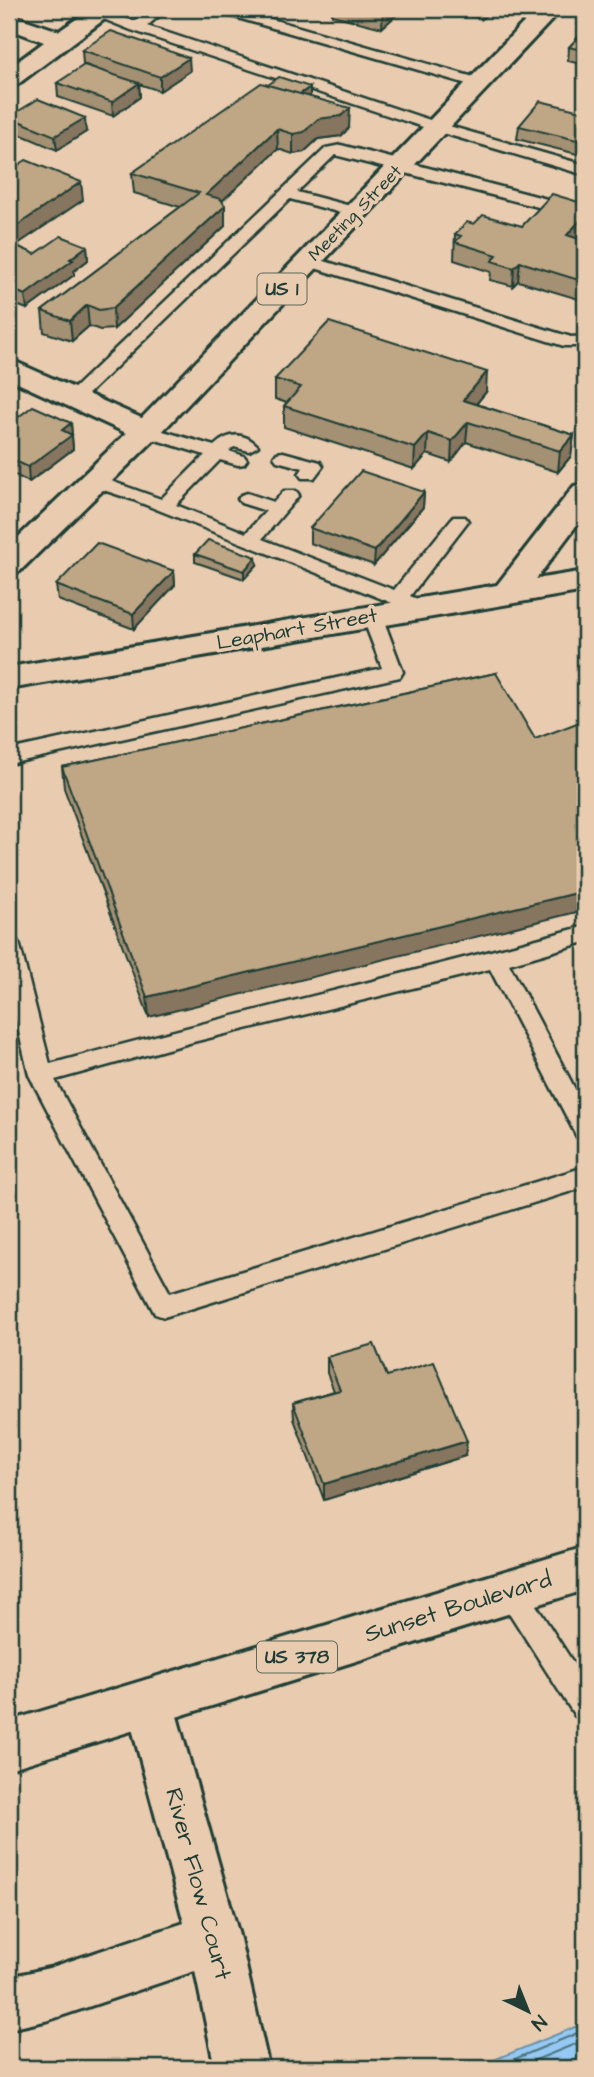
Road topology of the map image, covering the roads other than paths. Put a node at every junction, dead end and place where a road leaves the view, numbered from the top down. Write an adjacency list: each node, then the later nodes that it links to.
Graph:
1 (160, 9): 6 (lane)
2 (222, 9): 9 (lane)
3 (550, 9): 9 (main road, Meeting Street / US 1)
4 (102, 12): 6 (lane); 7 (main road)
5 (9, 21): 7 (main road)
6 (136, 27): 10 (lane)
7 (63, 41): 8 (main road)
8 (9, 79)
9 (479, 83): 10 (main road, Meeting Street / US 1)
10 (438, 127): 11 (main road, Meeting Street / US 1); 12 (lane)
11 (401, 166): 13 (lane); 14 (main road, Meeting Street / US 1); 15 (lane)
12 (585, 170)
13 (288, 194): 14 (lane); 19 (lane)
14 (356, 212): 16 (main road, Meeting Street / US 1)
15 (585, 214)
16 (308, 261): 17 (lane); 20 (main road, Meeting Street / US 1)
17 (580, 343)
18 (9, 368): 19 (main road)
19 (74, 398): 20 (main road)
20 (146, 430): 21 (lane); 26 (main road, Meeting Street / US 1)
21 (217, 453): 22 (lane); 25 (lane)
22 (244, 453)
23 (283, 457): 24 (lane)
24 (308, 474)
25 (191, 480): 27 (lane); 30 (lane)
26 (94, 481): 30 (lane); 33 (main road, Meeting Street / US 1)
27 (210, 486)
28 (585, 494): 35 (main road)
29 (247, 499): 32 (lane)
30 (164, 507): 32 (lane)
31 (459, 521): 36 (lane)
32 (251, 539): 36 (lane)
33 (9, 564)
34 (585, 581): 35 (main road, Leaphart Street)
35 (508, 593): 36 (main road, Leaphart Street)
36 (410, 603): 37 (main road, Leaphart Street)
37 (372, 616): 38 (main road, Leaphart Street); 39 (lane)
38 (9, 678)
39 (9, 757)
40 (585, 934): 42 (lane)
41 (9, 946): 43 (lane)
42 (496, 959): 44 (lane); 45 (lane)
43 (16, 1009): 44 (lane)
44 (41, 1075): 46 (lane)
45 (585, 1130)
46 (585, 1177)
47 (585, 1568): 48 (main road, Sunset Boulevard / US 378)
48 (511, 1591): 49 (main road, Sunset Boulevard / US 378); 50 (lane)
49 (149, 1702): 51 (main road, Sunset Boulevard / US 378); 52 (main road, River Flow Court)
50 (585, 1706)
51 (9, 1745)
52 (214, 1939): 53 (main road); 54 (main road, River Flow Court)
53 (9, 2003)
54 (242, 2068)

